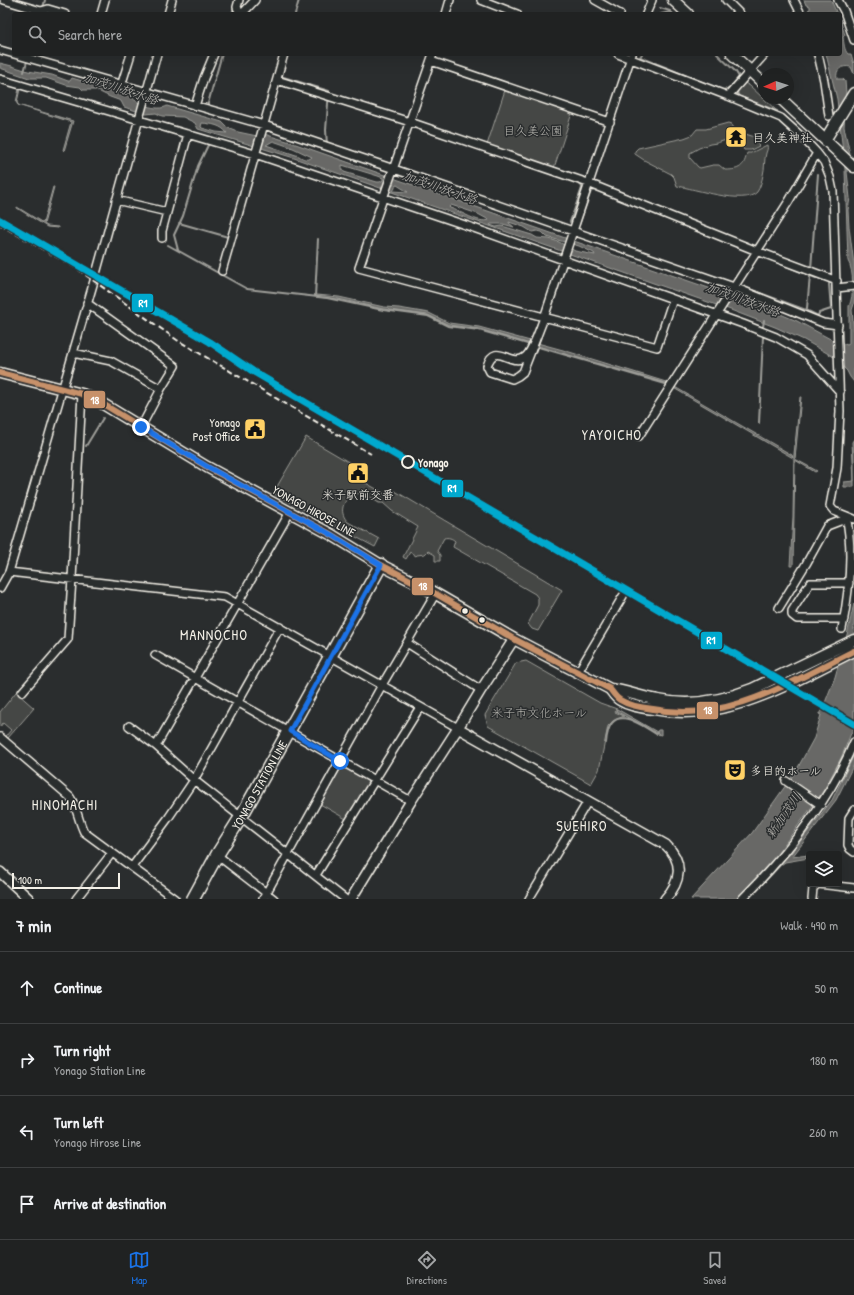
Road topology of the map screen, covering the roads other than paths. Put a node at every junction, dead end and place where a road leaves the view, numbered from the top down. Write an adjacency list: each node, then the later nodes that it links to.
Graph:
1 (4, 0): 14 (street)
2 (105, 0): 15 (street)
3 (172, 0): 16 (street)
4 (239, 0): 17 (street)
5 (255, 0): 18 (street)
6 (450, 0): 19 (street)
7 (481, 0): 20 (street)
8 (595, 0): 21 (street)
9 (652, 0): 22 (street)
10 (673, 0): 23 (main road)
11 (726, 0): 24 (street)
12 (794, 0): 25 (street)
13 (838, 0): 26 (street)
14 (58, 12)
15 (102, 12)
16 (169, 12)
17 (240, 12)
18 (243, 12)
19 (447, 12)
20 (512, 12)
21 (616, 12)
22 (647, 12)
23 (686, 12)
24 (738, 12)
25 (800, 12)
26 (854, 40)
27 (0, 50): 28 (street)
28 (12, 54)
29 (20, 56): 43 (street)
30 (130, 56): 43 (street)
31 (156, 56): 45 (street)
32 (213, 56): 48 (street)
33 (283, 56): 42 (street)
34 (631, 56): 46 (street); 52 (street)
35 (734, 56): 39 (main road)
36 (763, 56): 39 (street)
37 (818, 56): 50 (street)
38 (432, 57): 51 (street); 52 (street)
39 (750, 70): 40 (main road); 46 (street)
40 (758, 78)
41 (0, 79): 49 (street)
42 (277, 80): 51 (street); 53 (street)
43 (121, 86): 45 (street)
44 (854, 93): 50 (main road)
45 (146, 94): 48 (street); 49 (street)
46 (728, 96): 57 (street)
47 (786, 104): 55 (main road)
48 (195, 106): 53 (street)
49 (139, 118): 54 (street); 62 (street)
50 (831, 120): 55 (main road)
51 (410, 122): 59 (street); 60 (street)
52 (610, 122): 60 (street)
53 (263, 127): 56 (street); 59 (street)
54 (188, 134): 56 (street); 63 (street)
55 (825, 140): 58 (main road)
56 (256, 152): 61 (street); 68 (street)
57 (818, 153): 66 (street); 69 (street)
58 (854, 167)
59 (393, 171): 61 (street); 64 (street)
60 (588, 183): 64 (street); 66 (street)
61 (385, 196): 67 (street); 75 (street)
62 (116, 200): 63 (street); 73 (street)
63 (167, 212): 65 (street)
64 (572, 233): 67 (street); 71 (street)
65 (162, 238)
66 (757, 251): 69 (street); 71 (street)
67 (563, 259): 72 (street); 75 (street)
68 (222, 271)
69 (839, 285): 70 (street); 76 (street)
70 (854, 286)
71 (733, 288): 74 (street); 76 (street)
72 (673, 298): 74 (street); 75 (street)
73 (87, 304): 78 (street); 81 (street)
74 (719, 312): 82 (street); 85 (street)
75 (544, 318): 77 (street)
76 (838, 325): 82 (street)
77 (534, 344): 77 (street)
78 (73, 353): 80 (street); 81 (street)
79 (0, 373): 80 (main road, YONAGO HIROSE LINE)
80 (62, 389): 83 (main road, YONAGO HIROSE LINE); 89 (street)
81 (161, 389): 84 (street)
82 (840, 392): 87 (street)
83 (82, 394): 84 (main road, YONAGO HIROSE LINE); 90 (street)
84 (141, 427): 86 (main road, YONAGO HIROSE LINE)
85 (639, 436)
86 (290, 512): 88 (main road, YONAGO HIROSE LINE); 95 (street)
87 (850, 518): 91 (street); 96 (street)
88 (381, 565): 93 (main road, YONAGO HIROSE LINE); 105 (main road, YONAGO STATION LINE)
89 (9, 572): 90 (street); 92 (street)
90 (72, 579): 95 (street); 110 (street)
91 (849, 583): 97 (street); 97 (street)
92 (0, 588)
93 (436, 594): 100 (main road, YONAGO HIROSE LINE); 102 (street)
94 (623, 596): 106 (street)
95 (237, 603): 98 (street); 107 (street)
96 (779, 608)
97 (844, 620): 99 (street)
98 (280, 627): 105 (street); 111 (street)
99 (842, 629)
100 (514, 639): 106 (main road, YONAGO HIROSE LINE); 109 (street)
101 (854, 640): 112 (main road, YONAGO HIROSE LINE)
102 (407, 643): 108 (street); 109 (street)
103 (854, 651): 112 (main road, YONAGO HIROSE LINE)
104 (155, 656): 107 (street)
105 (331, 657): 108 (street); 116 (main road, YONAGO STATION LINE)
106 (578, 672): 112 (main road, YONAGO HIROSE LINE)
107 (195, 678): 111 (street); 118 (street)
108 (382, 685): 113 (street); 120 (street)
109 (481, 690): 115 (street)
110 (22, 692)
111 (238, 702): 116 (street); 122 (street)
112 (708, 706)
113 (420, 707): 115 (street); 121 (street)
114 (129, 726): 118 (street)
115 (458, 728): 124 (street); 125 (street)
116 (290, 731): 120 (street); 128 (main road, YONAGO STATION LINE)
117 (0, 737): 130 (street)
118 (156, 746): 122 (street)
119 (853, 747): 126 (street)
120 (340, 761): 121 (street); 131 (street)
121 (374, 779): 124 (street); 135 (street)
122 (194, 780): 128 (street); 133 (street)
123 (786, 781): 126 (street)
124 (411, 801): 144 (street)
125 (588, 801): 145 (street); 146 (street)
126 (818, 803): 147 (street)
127 (854, 812): 129 (street)
128 (241, 817): 131 (street); 132 (main road, YONAGO STATION LINE)
129 (854, 852)
130 (112, 853): 133 (street); 139 (street)
131 (288, 854): 135 (street); 137 (street)
132 (217, 855): 137 (street); 141 (main road, YONAGO STATION LINE)
133 (132, 868): 140 (street)
134 (0, 872): 138 (street)
135 (316, 875): 143 (street)
136 (854, 888): 148 (street)
137 (265, 896): 142 (street)
138 (29, 899)
139 (76, 899)
140 (175, 899)
141 (193, 899)
142 (274, 899)
143 (345, 899)
144 (351, 899)
145 (530, 899)
146 (665, 899)
147 (742, 899)
148 (812, 899)

